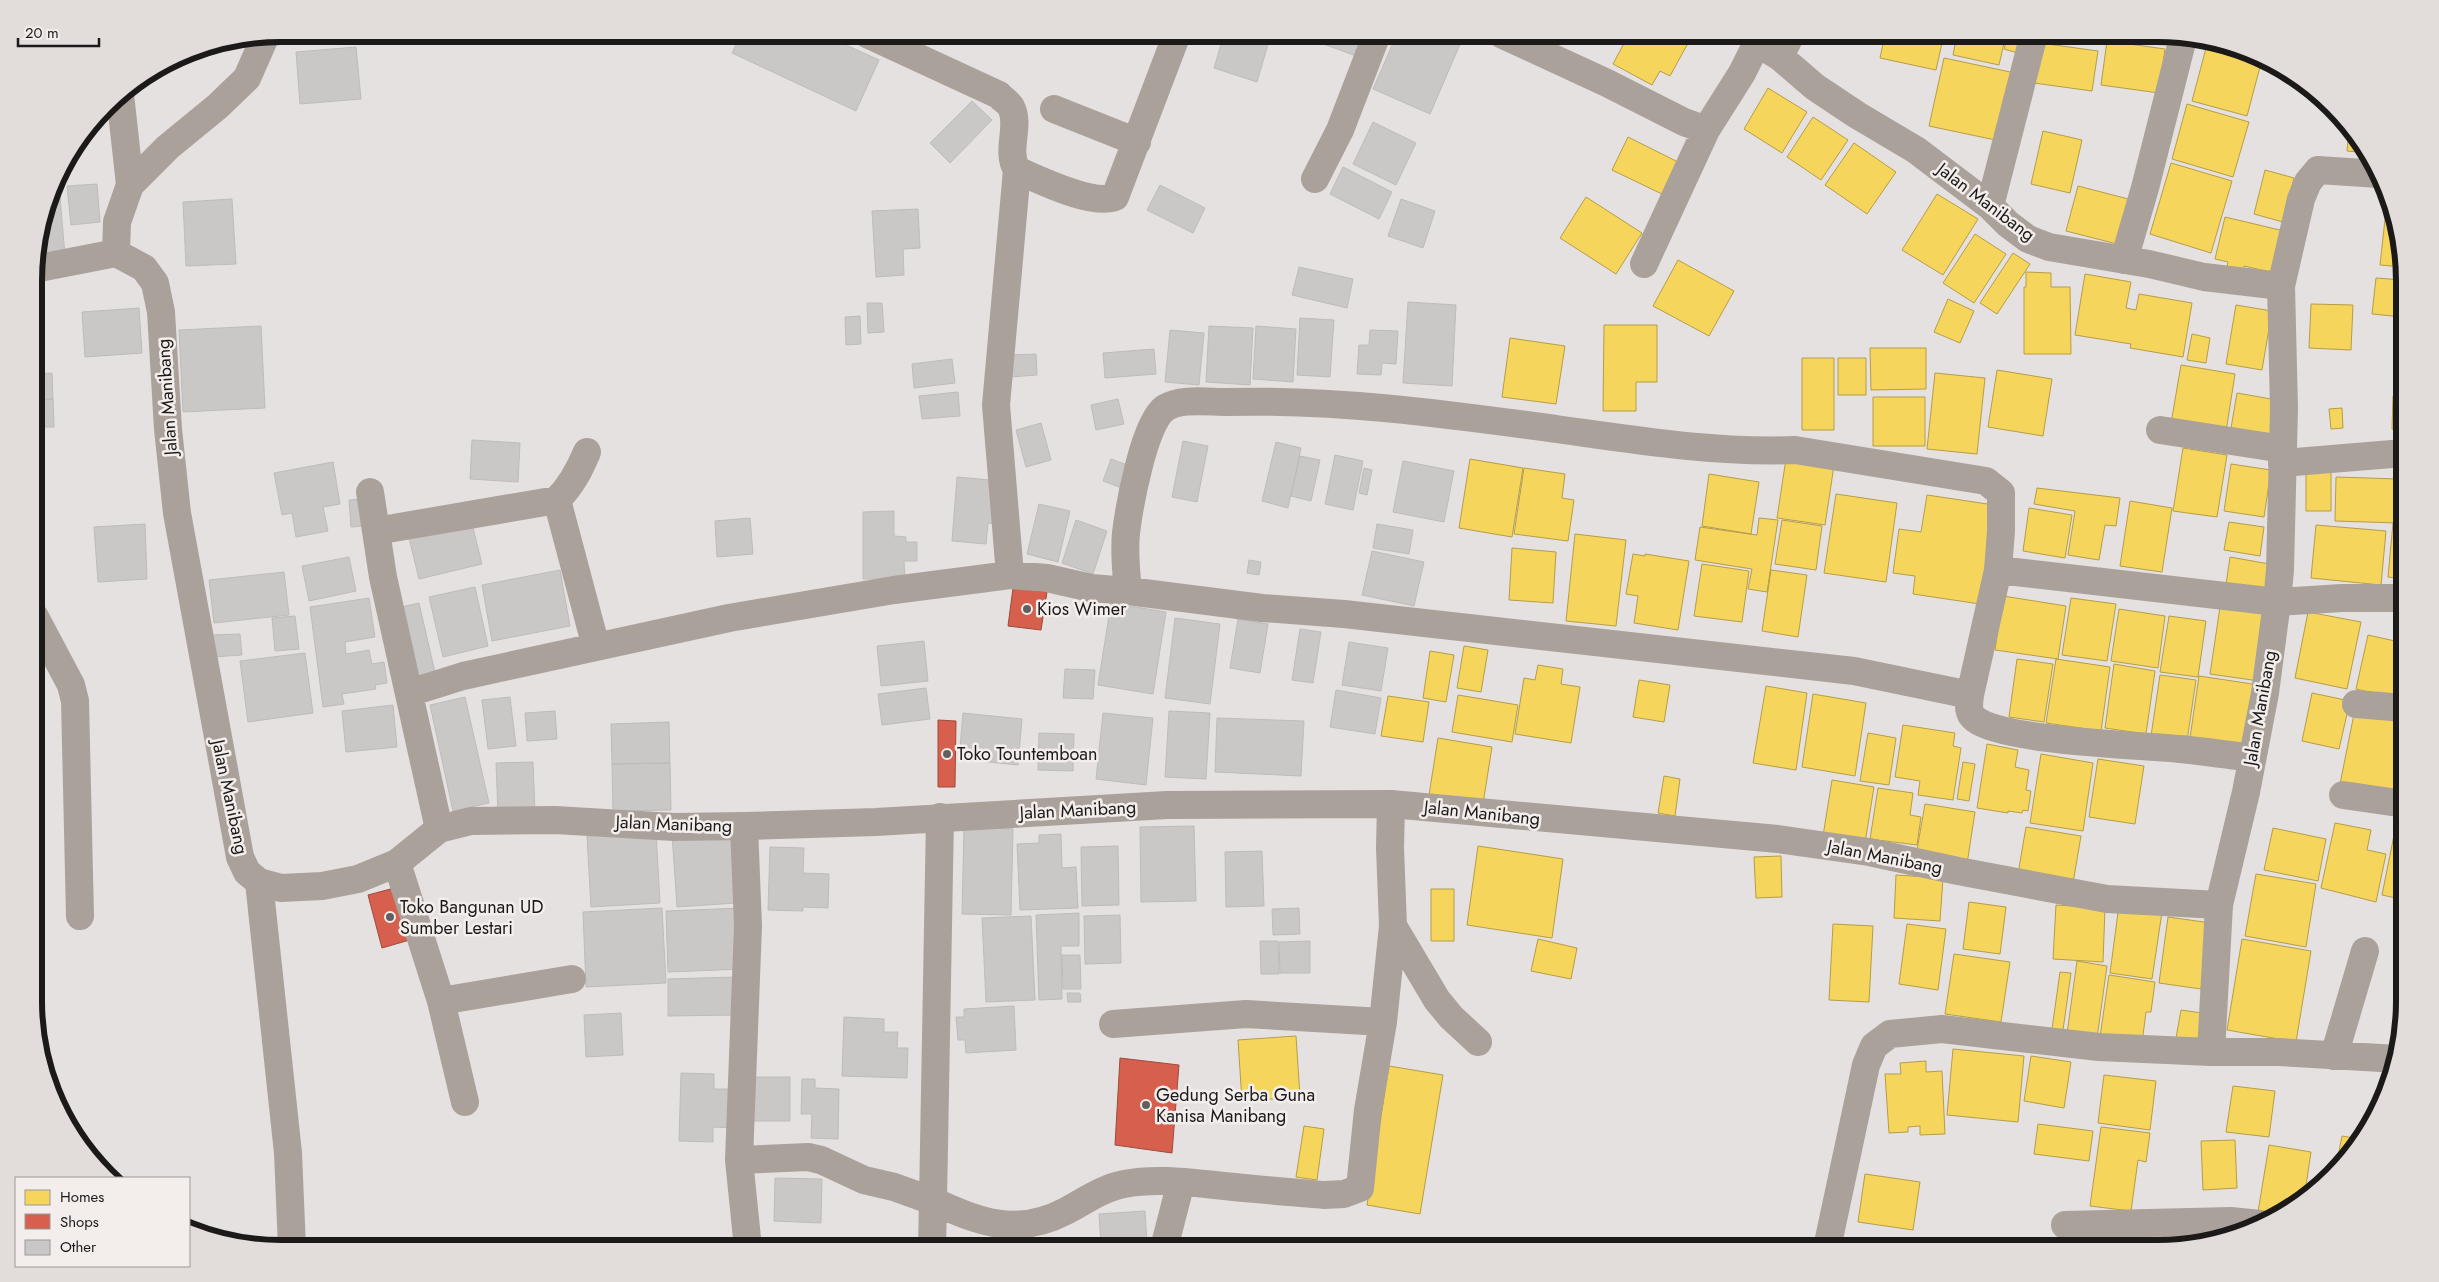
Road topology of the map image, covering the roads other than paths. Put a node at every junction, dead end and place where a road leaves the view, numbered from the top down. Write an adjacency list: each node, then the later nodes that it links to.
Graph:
1 (884, 42): 13 (street)
2 (1174, 42): 12 (street)
3 (1374, 42): 15 (street)
4 (1518, 42): 11 (street)
5 (2032, 42): 17 (street)
6 (262, 44): 16 (street)
7 (2181, 44): 19 (street)
8 (1786, 45): 11 (street, Jalan Manibang); 17 (street, Jalan Manibang)
9 (121, 105): 16 (street)
10 (1054, 109): 12 (street)
11 (1706, 130): 20 (street)
12 (1137, 142): 13 (street)
13 (1017, 170): 31 (street)
14 (2371, 173): 22 (street, Jalan Manibang)
15 (1315, 179)
16 (130, 185): 18 (street)
17 (1990, 206): 19 (street, Jalan Manibang)
18 (116, 253): 21 (street); 49 (street, Jalan Manibang)
19 (2124, 260): 22 (street, Jalan Manibang)
20 (1644, 264)
21 (43, 267)
22 (2281, 286): 26 (street, Jalan Manibang)
23 (2160, 430): 26 (street)
24 (587, 452): 28 (street)
25 (2396, 453): 26 (street)
26 (2282, 456): 34 (street, Jalan Manibang)
27 (370, 492): 29 (street)
28 (556, 500): 29 (street); 36 (street)
29 (376, 531): 37 (street)
30 (1998, 570): 32 (street); 34 (street); 38 (street)
31 (1010, 575): 32 (street); 36 (street)
32 (1128, 591): 38 (street)
33 (2396, 598): 34 (street)
34 (2276, 602): 41 (street, Jalan Manibang)
35 (42, 629): 51 (street)
36 (596, 647): 37 (street)
37 (408, 693): 47 (street)
38 (1970, 694): 41 (street)
39 (2356, 704): 40 (street)
40 (2396, 707)
41 (2252, 758): 50 (street, Jalan Manibang)
42 (2343, 795): 43 (street)
43 (2396, 803)
44 (1391, 804): 45 (street, Jalan Manibang); 50 (street, Jalan Manibang); 52 (street)
45 (940, 817): 46 (street, Jalan Manibang); 65 (street)
46 (744, 826): 47 (street, Jalan Manibang); 63 (street)
47 (439, 829): 48 (street, Jalan Manibang)
48 (397, 863): 49 (street, Jalan Manibang); 55 (street)
49 (259, 882): 68 (street)
50 (2219, 905): 59 (street)
51 (80, 916)
52 (1393, 926): 56 (street); 58 (street)
53 (2365, 951): 60 (street)
54 (572, 979): 55 (street)
55 (441, 1001): 62 (street)
56 (1383, 1022): 57 (street); 64 (street)
57 (1113, 1024)
58 (1478, 1042)
59 (2211, 1052): 60 (street); 72 (street)
60 (2334, 1056): 61 (street)
61 (2389, 1059)
62 (465, 1102)
63 (739, 1160): 65 (street); 69 (street)
64 (1181, 1182): 65 (street); 71 (street)
65 (933, 1201): 70 (street)
66 (2065, 1225): 67 (street)
67 (2227, 1229)
68 (292, 1240)
69 (747, 1240)
70 (932, 1240)
71 (1166, 1240)
72 (1830, 1240)

